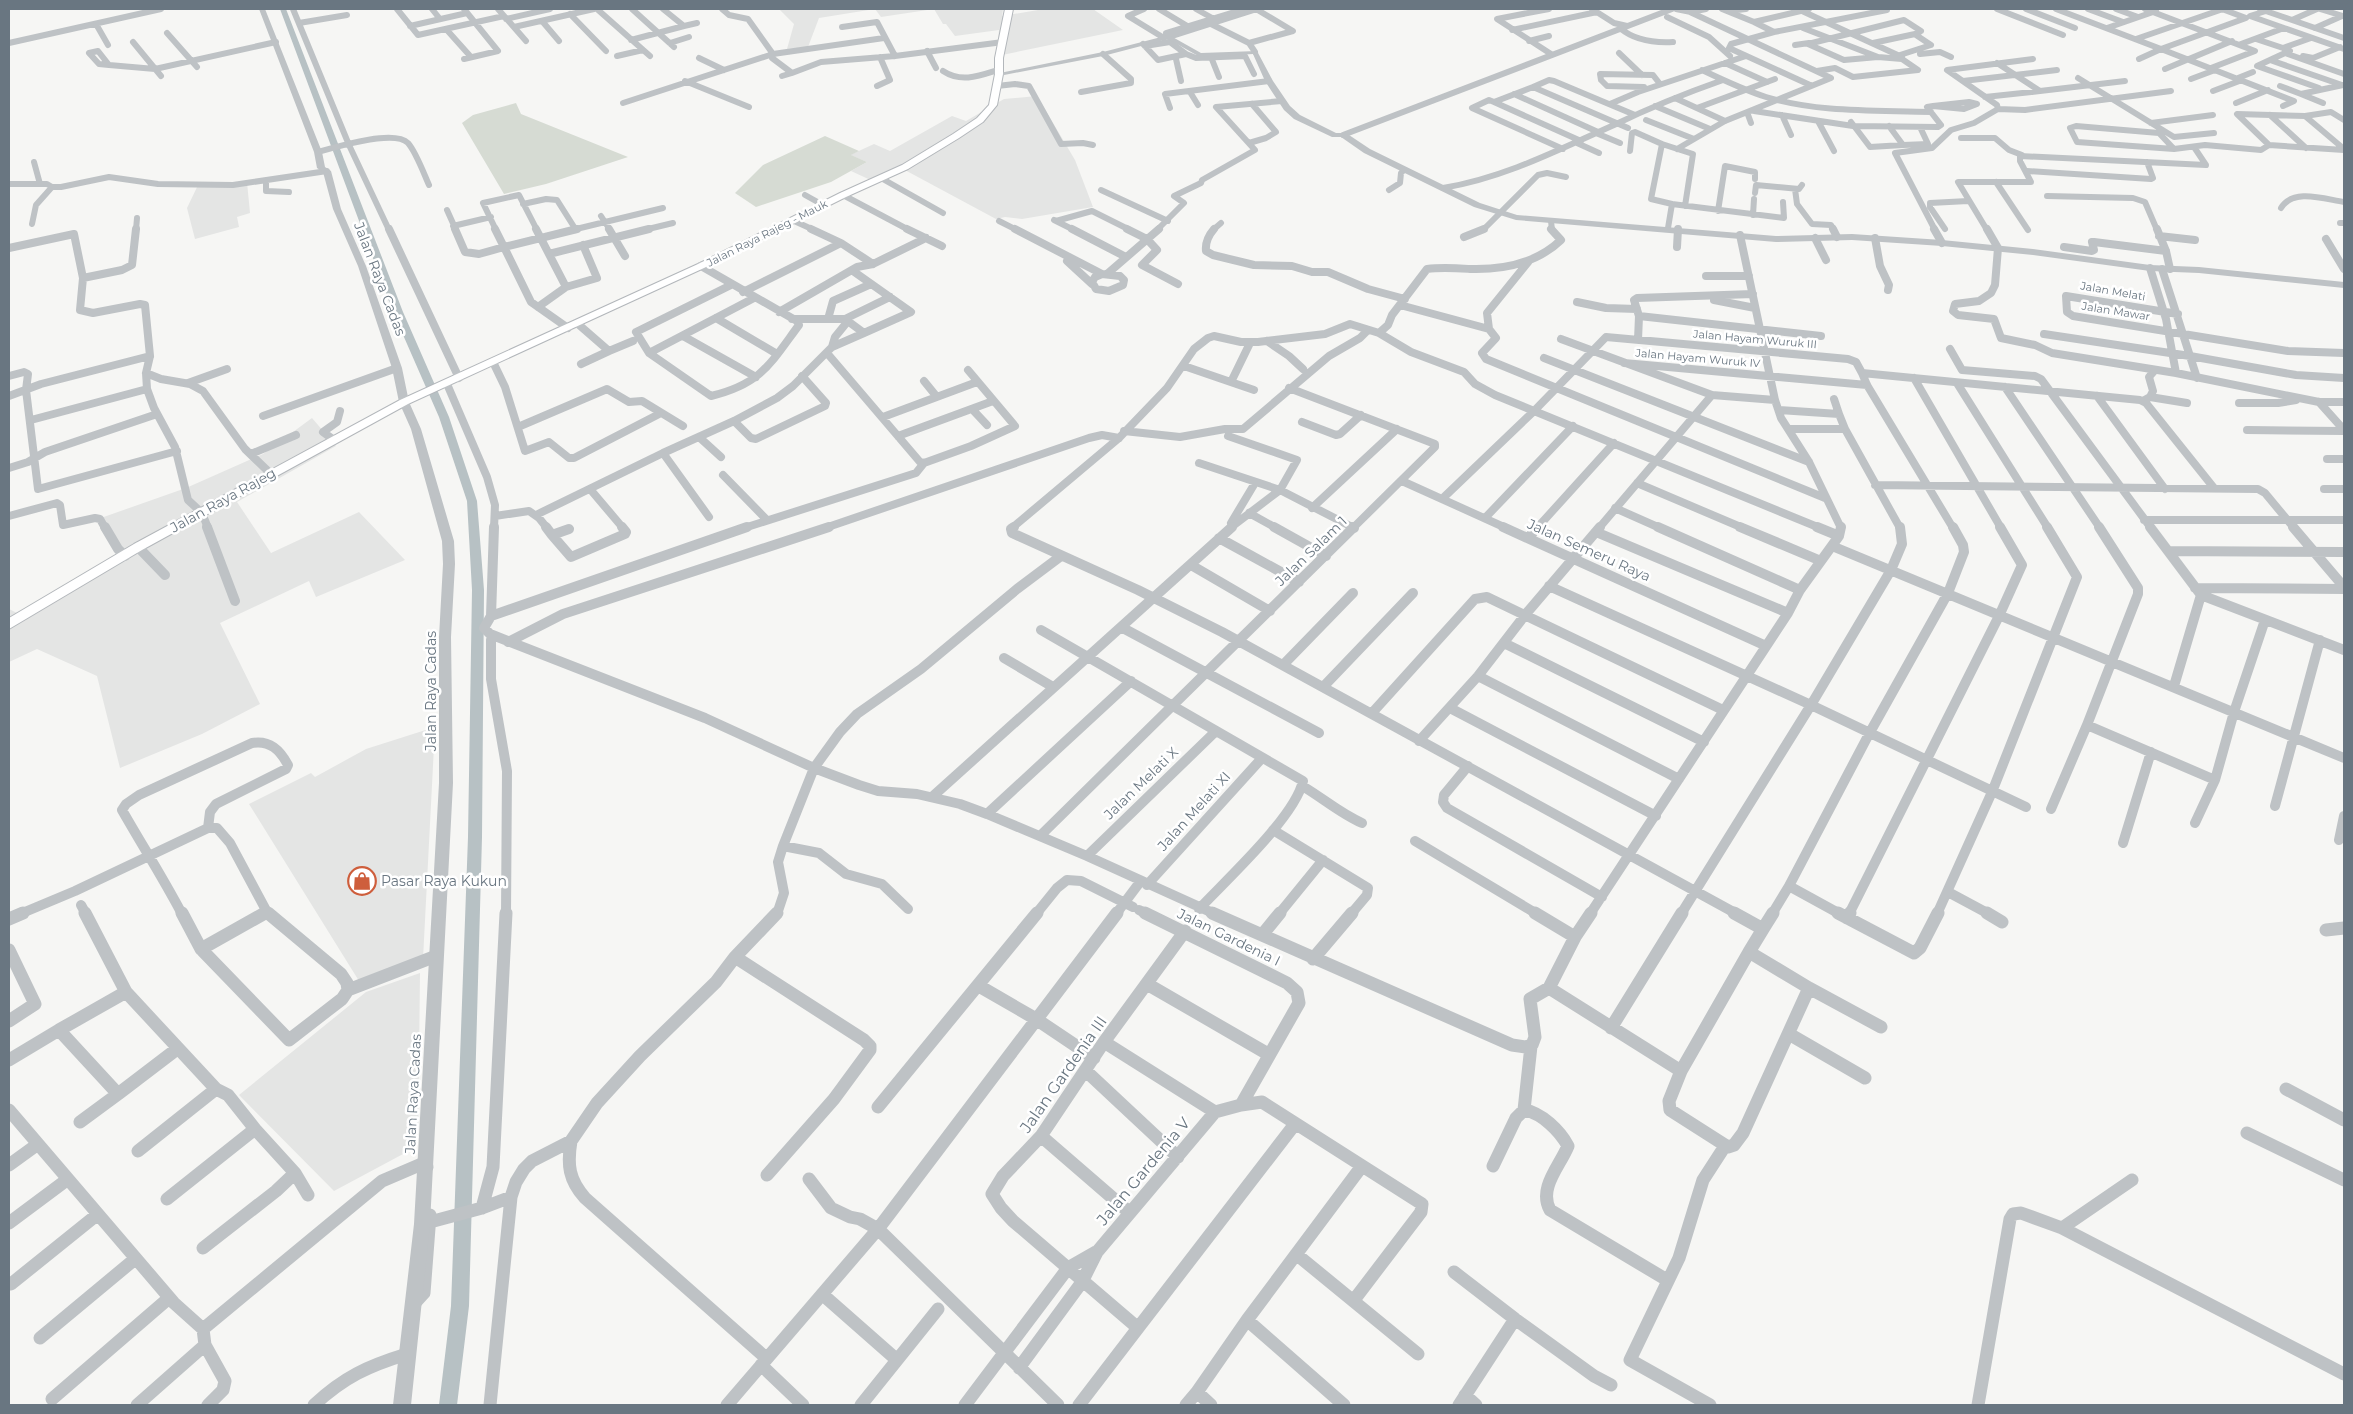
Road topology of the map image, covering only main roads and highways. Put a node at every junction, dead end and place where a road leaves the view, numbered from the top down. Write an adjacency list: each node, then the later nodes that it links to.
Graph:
1 (1009, 9): 2 (main road, Jalan Raya Rajeg - Mauk)
2 (445, 385): 3 (main road, Jalan Raya Rajeg)
3 (9, 624)

